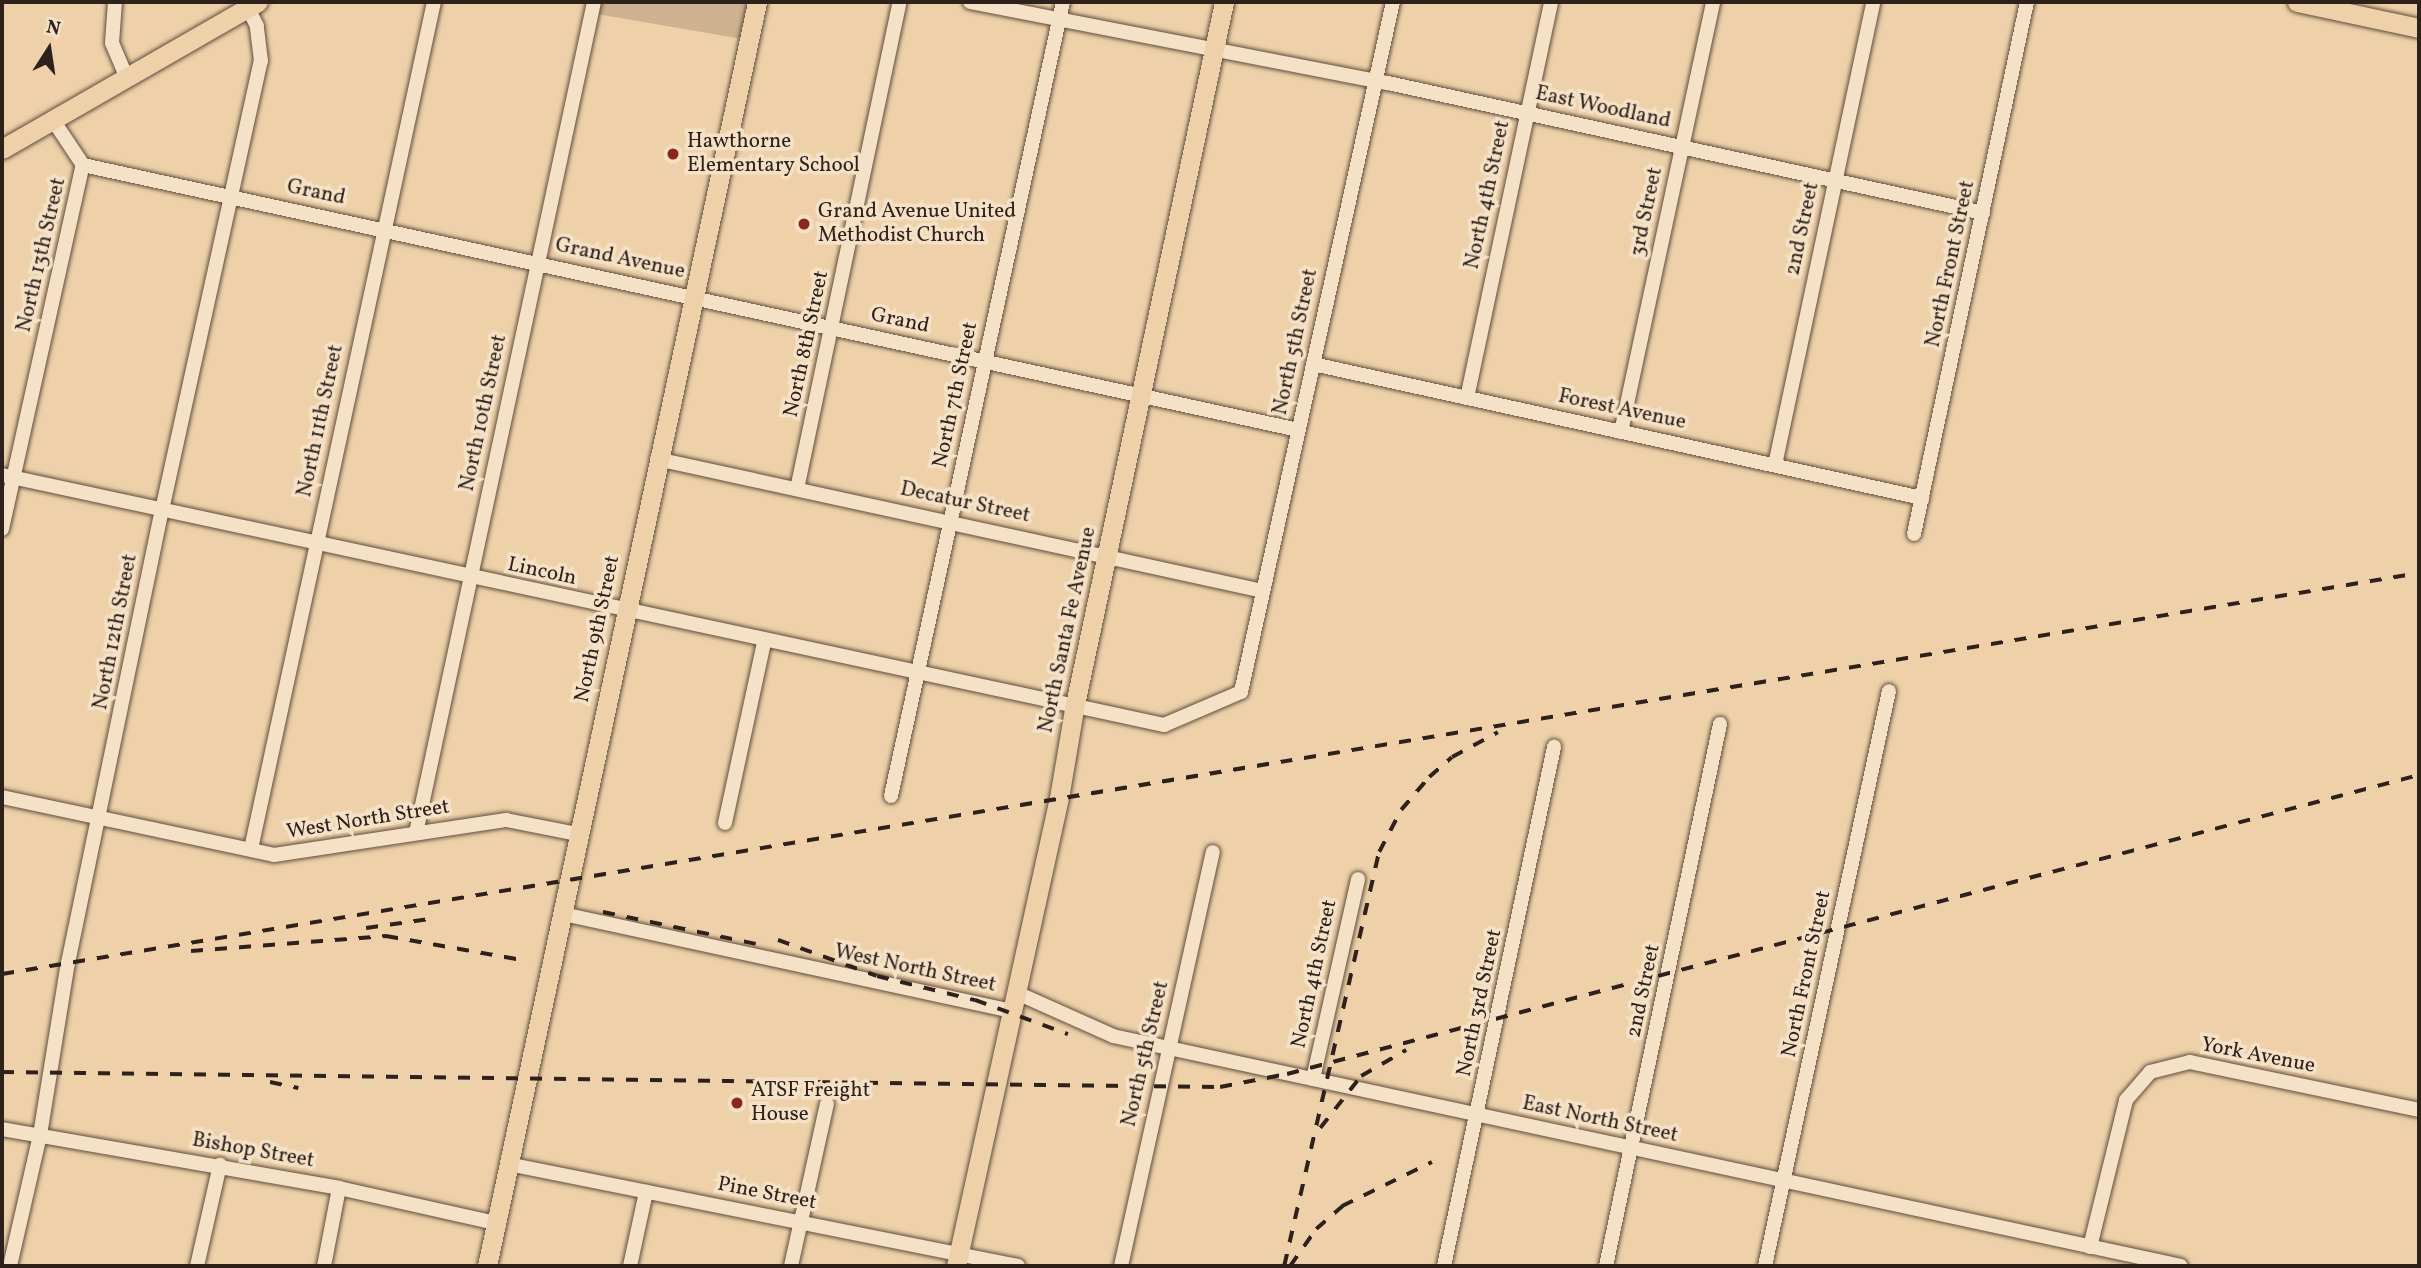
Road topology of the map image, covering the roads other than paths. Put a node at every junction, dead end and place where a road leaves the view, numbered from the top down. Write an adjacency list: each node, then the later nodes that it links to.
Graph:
1 (115, 2): 19 (street)
2 (434, 2): 29 (street, North 11th Street)
3 (594, 2): 30 (street, North 10th Street)
4 (757, 2): 31 (main road, North 9th Street)
5 (900, 2): 32 (street, North 8th Street)
6 (970, 2): 16 (street, East Woodland)
7 (1063, 2): 16 (street, North 7th Street)
8 (1224, 2): 18 (main road, North Santa Fe Avenue)
9 (1393, 2): 20 (street, North 5th Street)
10 (1551, 2): 21 (street, North 4th Street)
11 (1713, 2): 23 (street, 3rd Street)
12 (1873, 2): 26 (street, 2nd Street)
13 (2027, 2): 28 (street, North Front Street)
14 (2297, 2): 17 (main road)
15 (253, 5): 19 (main road); 27 (street, North 12th Street)
16 (1059, 21): 18 (street, East Woodland); 33 (street, North 7th Street)
17 (2419, 28)
18 (1213, 52): 20 (street, East Woodland); 35 (main road, North Santa Fe Avenue)
19 (125, 74): 22 (main road)
20 (1374, 84): 21 (street, East Woodland); 34 (street, North 5th Street)
21 (1527, 113): 23 (street, East Woodland); 36 (street, North 4th Street)
22 (53, 121): 24 (main road); 25 (street, North 13th Street)
23 (1682, 147): 26 (street, East Woodland); 38 (street, 3rd Street)
24 (2, 149)
25 (83, 165): 27 (street, Grand); 41 (street, North 13th Street)
26 (1835, 180): 28 (street, East Woodland); 40 (street, 2nd Street)
27 (229, 196): 29 (street, Grand); 44 (street, North 12th Street)
28 (1983, 213): 43 (street, North Front Street)
29 (384, 230): 30 (street, Grand); 48 (street, North 11th Street)
30 (539, 263): 31 (street, Grand Avenue); 50 (street, North 10th Street)
31 (692, 296): 32 (street, Grand); 39 (main road, North 9th Street)
32 (832, 327): 33 (street, Grand); 42 (street, North 8th Street)
33 (985, 361): 35 (street, Grand); 45 (street, North 7th Street)
34 (1313, 364): 36 (street, Forest Avenue); 37 (street, North 5th Street)
35 (1141, 395): 37 (street, Grand); 49 (main road, North Santa Fe Avenue)
36 (1467, 398): 38 (street, Forest Avenue)
37 (1298, 430): 51 (street, North 5th Street)
38 (1621, 432): 40 (street, Forest Avenue)
39 (657, 459): 42 (street, Decatur Street); 52 (main road, North 9th Street)
40 (1775, 465): 43 (street, Forest Avenue)
41 (8, 477): 44 (street, Lincoln); 46 (street, North 13th Street)
42 (797, 489): 45 (street, Decatur Street)
43 (1922, 498): 47 (street, North Front Street)
44 (162, 510): 48 (street, Lincoln); 62 (street, North 12th Street)
45 (950, 522): 49 (street, Decatur Street); 54 (street, North 7th Street)
46 (2, 529)
47 (1914, 534)
48 (316, 544): 50 (street, Lincoln); 66 (street, North 11th Street)
49 (1106, 556): 51 (street, Decatur Street); 57 (main road, North Santa Fe Avenue)
50 (470, 578): 52 (street, Lincoln); 64 (street, North 10th Street)
51 (1263, 591): 56 (street, North 5th Street)
52 (625, 611): 53 (street, Lincoln); 65 (main road, North 9th Street)
53 (764, 642): 54 (street, Lincoln); 63 (street)
54 (918, 675): 57 (street, Lincoln); 60 (street, North 7th Street)
55 (1889, 691): 81 (street, North Front Street)
56 (1241, 692): 57 (street, Lincoln)
57 (1074, 709): 70 (main road, North Santa Fe Avenue)
58 (1720, 724): 78 (street, 2nd Street)
59 (1555, 747): 75 (street, North 3rd Street)
60 (891, 796)
61 (2, 797): 62 (street, West North Street)
62 (100, 817): 66 (street, West North Street); 77 (street, North 12th Street)
63 (725, 823)
64 (416, 833): 65 (street, West North Street); 66 (street, West North Street)
65 (577, 834): 69 (main road, North 9th Street)
66 (251, 849)
67 (1213, 852): 71 (street, North 5th Street)
68 (1357, 879): 72 (street, North 4th Street)
69 (563, 914): 70 (street, West North Street); 79 (main road, North 9th Street)
70 (1015, 1002): 71 (street, East North Street); 87 (main road, North Santa Fe Avenue)
71 (1170, 1048): 72 (street, East North Street); 95 (street, North 5th Street)
72 (1313, 1079): 75 (street, East North Street)
73 (827, 1104): 84 (street)
74 (2419, 1110): 86 (street, York Avenue)
75 (1477, 1115): 78 (street, East North Street); 96 (street, North 3rd Street)
76 (2, 1129): 77 (street, Bishop Street)
77 (40, 1135): 80 (street, Bishop Street); 88 (street, North 12th Street)
78 (1631, 1148): 81 (street, East North Street); 97 (street, 2nd Street)
79 (509, 1164): 83 (street, Pine Street); 85 (main road, North 9th Street)
80 (220, 1166): 82 (street, Bishop Street); 89 (street)
81 (1783, 1183): 86 (street, East North Street); 98 (street, North Front Street)
82 (339, 1188): 85 (street, Bishop Street); 90 (street)
83 (646, 1192): 84 (street, Pine Street); 92 (street)
84 (801, 1222): 87 (street, Pine Street); 93 (street)
85 (496, 1223): 91 (main road, North 9th Street)
86 (2090, 1247): 99 (street, East North Street)
87 (957, 1260): 94 (street, Pine Street)
88 (10, 1266)
89 (197, 1266)
90 (324, 1266)
91 (487, 1266)
92 (630, 1266)
93 (791, 1266)
94 (1018, 1266)
95 (1121, 1266)
96 (1444, 1266)
97 (1606, 1266)
98 (1765, 1266)
99 (2181, 1266)

